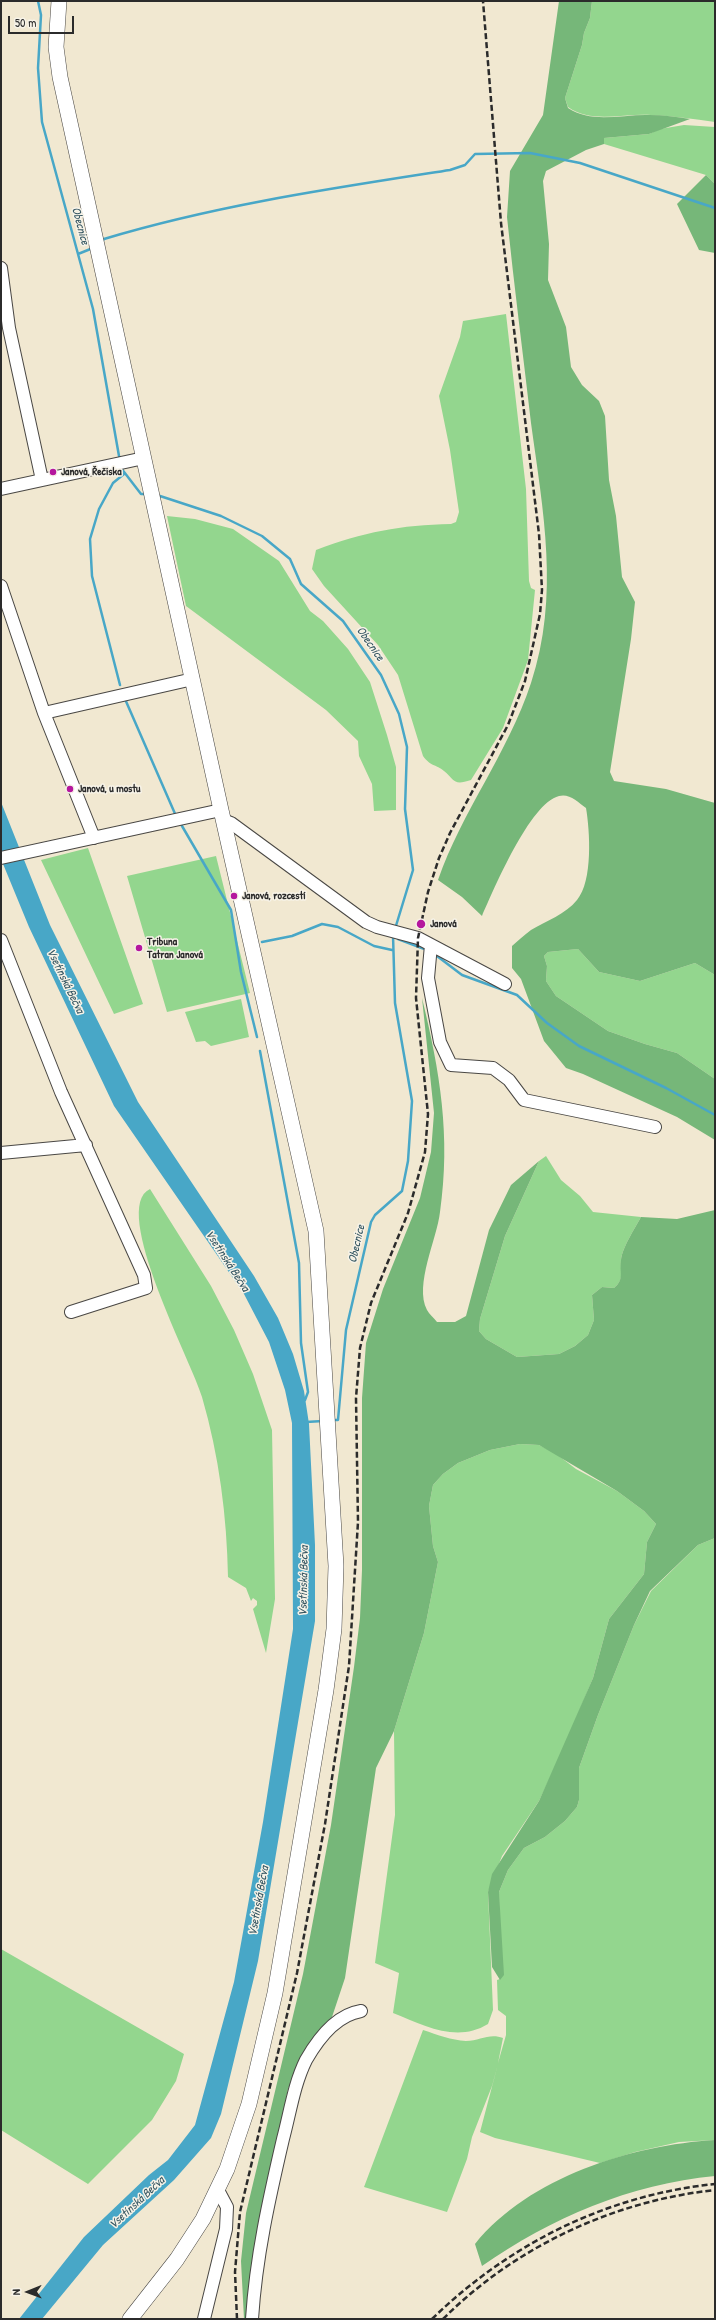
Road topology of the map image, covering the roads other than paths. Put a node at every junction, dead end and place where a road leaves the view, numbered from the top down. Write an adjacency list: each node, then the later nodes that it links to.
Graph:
1 (59, 1): 3 (main road)
2 (1, 268): 4 (street)
3 (144, 458): 4 (street); 7 (main road)
4 (42, 480): 5 (street)
5 (1, 489)
6 (1, 586): 8 (street)
7 (193, 679): 8 (street); 9 (main road)
8 (44, 713): 10 (street)
9 (222, 815): 10 (street); 13 (street); 20 (main road)
10 (90, 839): 11 (street)
11 (1, 858)
12 (1, 940): 16 (street)
13 (432, 945): 14 (street); 15 (street)
14 (505, 984)
15 (655, 1127)
16 (86, 1145): 17 (street); 18 (street)
17 (1, 1153)
18 (71, 1312)
19 (361, 2011): 23 (street)
20 (218, 2190): 21 (main road); 22 (street)
21 (130, 2319)
22 (204, 2319)
23 (252, 2319)

